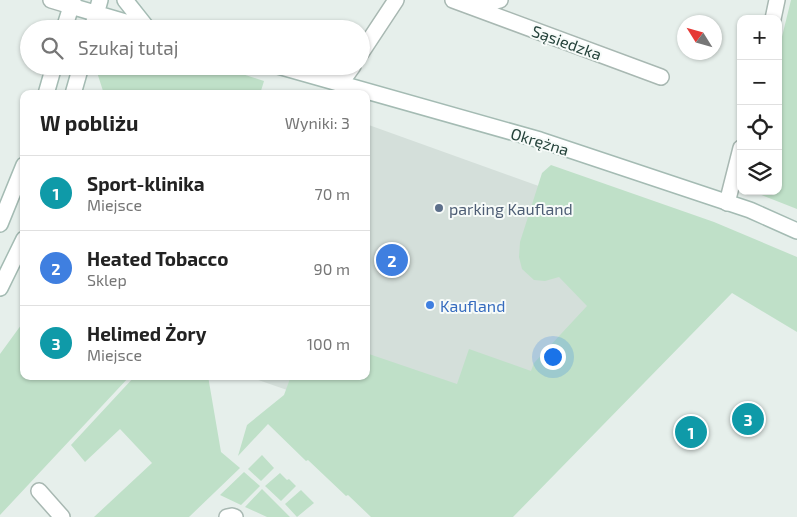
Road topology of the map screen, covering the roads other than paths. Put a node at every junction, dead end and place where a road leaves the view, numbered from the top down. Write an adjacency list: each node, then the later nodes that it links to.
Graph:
1 (51, 0): 7 (street)
2 (125, 0): 14 (street)
3 (396, 0): 15 (street)
4 (453, 0): 9 (street, Sąsiedzka)
5 (500, 0): 9 (street)
6 (778, 0): 10 (street)
7 (72, 3): 8 (street); 11 (street)
8 (98, 6): 12 (street); 13 (street)
9 (473, 7): 20 (street, Sąsiedzka)
10 (774, 15)
11 (67, 20)
12 (94, 20)
13 (129, 20)
14 (142, 20)
15 (370, 39)
16 (51, 75): 22 (street)
17 (78, 75): 23 (street)
18 (309, 75): 21 (street, Okrężna)
19 (346, 75): 21 (street)
20 (661, 77)
21 (340, 84): 24 (street, Okrężna)
22 (47, 90)
23 (74, 90)
24 (361, 90)
25 (370, 92): 28 (street, Okrężna)
26 (740, 150): 28 (street)
27 (20, 175): 29 (street)
28 (727, 203): 30 (street, Okrężna)
29 (0, 224)
30 (797, 231)
31 (20, 248): 32 (street)
32 (0, 288)
33 (39, 491): 34 (street)
34 (62, 517)
35 (227, 517): 36 (street)
36 (235, 517)

